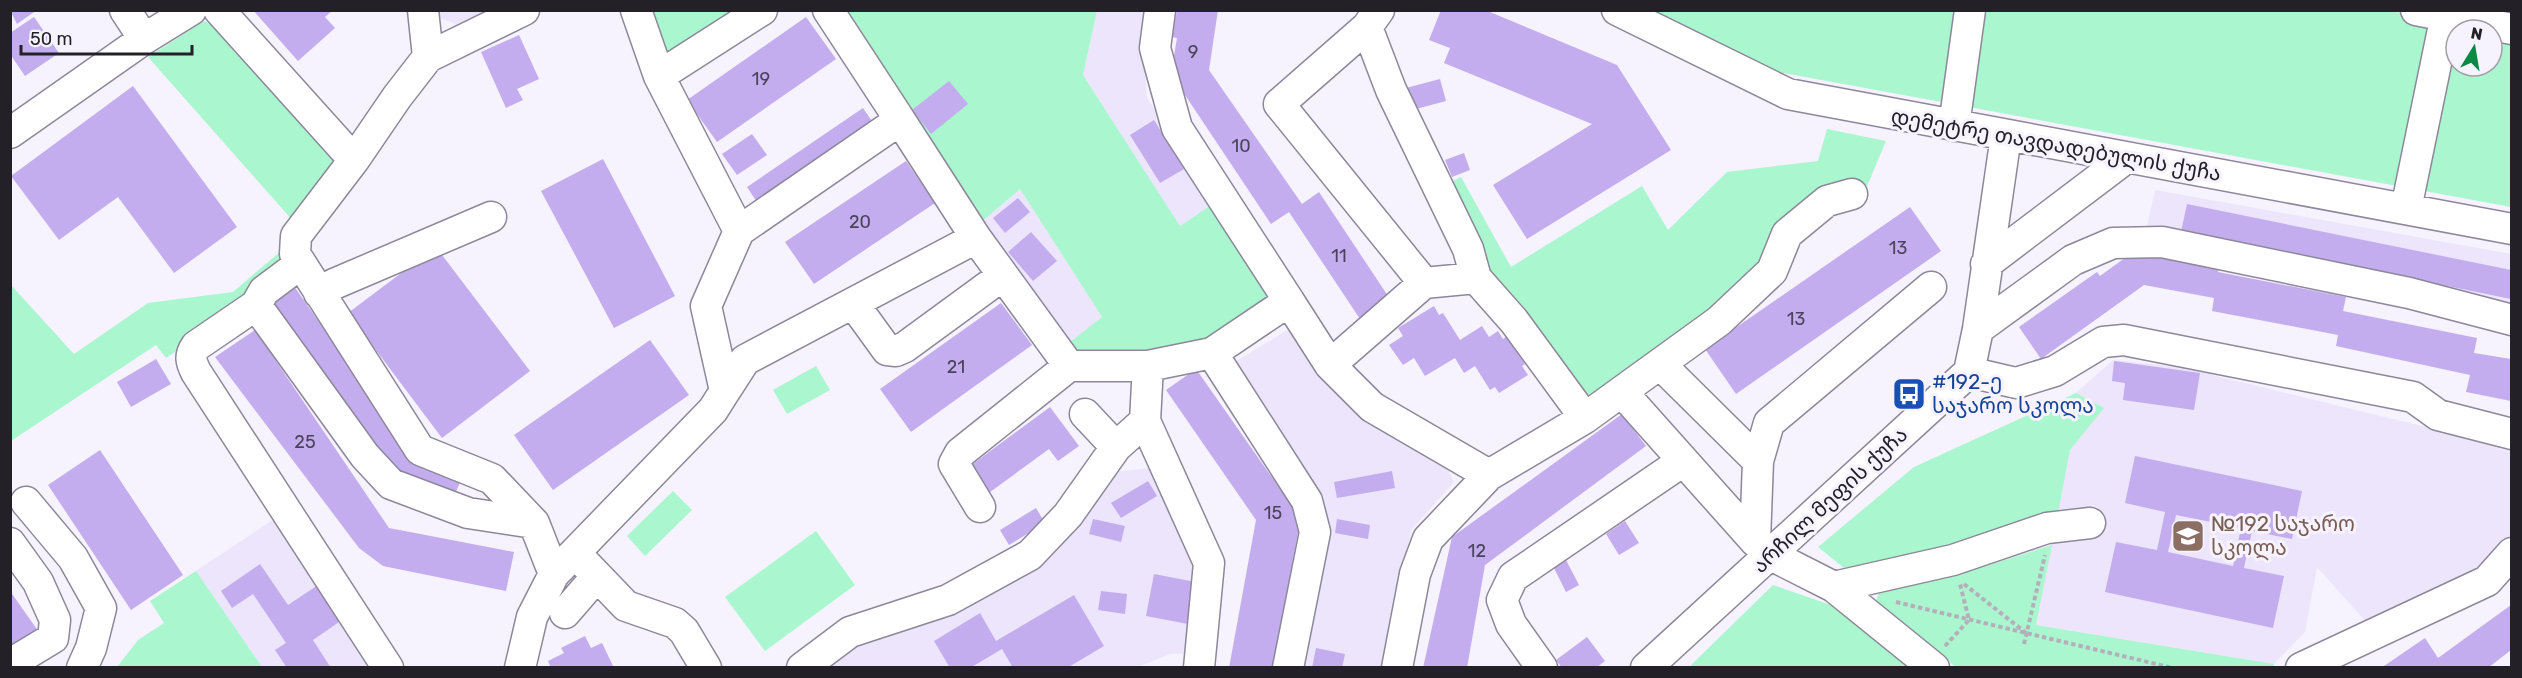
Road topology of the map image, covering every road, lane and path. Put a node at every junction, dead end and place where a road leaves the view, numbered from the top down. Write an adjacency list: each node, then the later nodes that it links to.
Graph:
1 (125, 10): 16 (street)
2 (191, 10): 16 (street)
3 (219, 10): 24 (street)
4 (423, 10): 17 (street)
5 (524, 10): 17 (street)
6 (636, 10): 18 (street)
7 (762, 10): 18 (street)
8 (828, 10): 19 (street)
9 (1161, 10): 38 (street)
10 (1617, 10): 20 (street, დემეტრე თავდადებულის ქუჩა)
11 (1970, 10): 20 (street)
12 (2416, 10): 13 (street)
13 (2446, 13): 15 (street); 26 (street)
14 (1373, 19): 34 (street); 35 (street)
15 (2511, 29)
16 (144, 39): 21 (street)
17 (428, 57): 24 (street)
18 (659, 76): 29 (street)
19 (900, 120): 29 (street); 30 (street)
20 (1954, 126): 22 (street, დემეტრე თავდადებულის ქუჩა)
21 (10, 133)
22 (2006, 136): 23 (street, დემეტრე თავდადებულის ქუჩა); 32 (street)
23 (2126, 158): 26 (street, დემეტრე თავდადებულის ქუჩა); 32 (street)
24 (354, 160): 31 (street)
25 (1852, 195): 45 (street)
26 (2406, 209): 28 (street, დემეტრე თავდადებულის ქუჩა)
27 (491, 216): 37 (street)
28 (2511, 229)
29 (739, 231): 49 (street)
30 (976, 238): 33 (street); 39 (street)
31 (300, 264): 37 (street); 40 (street)
32 (1986, 264): 42 (street)
33 (1002, 276): 39 (street); 46 (street)
34 (1476, 278): 35 (street); 52 (street)
35 (1424, 284): 44 (street)
36 (1931, 287): 57 (street)
37 (319, 293): 61 (street)
38 (1289, 301): 43 (street); 44 (street)
39 (853, 303): 49 (street)
40 (256, 305): 61 (street); 80 (street)
41 (2511, 320): 42 (street)
42 (1978, 329): 48 (street)
43 (1212, 353): 47 (street); 84 (street)
44 (1330, 364): 58 (street)
45 (1660, 364): 50 (street); 57 (street)
46 (1069, 366): 47 (street); 60 (street)
47 (1148, 366): 53 (street)
48 (1969, 372): 54 (street); 65 (street, არჩილ მეფის ქუჩა)
49 (725, 391): 66 (street)
50 (1622, 392): 52 (street); 56 (street)
51 (1085, 414): 55 (street)
52 (1585, 418): 58 (street)
53 (1145, 421): 55 (street); 78 (street)
54 (2511, 434)
55 (1116, 447): 83 (street)
56 (1683, 461): 65 (street); 86 (street)
57 (1758, 461): 65 (street)
58 (1489, 475): 85 (street)
59 (26, 502): 79 (street)
60 (980, 507)
61 (534, 523): 68 (street)
62 (2090, 524): 63 (street)
63 (2047, 528): 70 (street); 74 (path)
64 (10, 543): 76 (street)
65 (1763, 548): 70 (street); 87 (street, არჩილ მეფის ქუჩა)
66 (575, 553): 68 (street); 69 (street)
67 (2511, 553): 89 (street)
68 (554, 574): 81 (street)
69 (597, 576): 72 (street); 82 (street)
70 (1834, 587): 77 (street)
71 (1890, 601): 73 (path)
72 (565, 613)
73 (1969, 620): 74 (path); 74 (path); 77 (path)
74 (2026, 634): 75 (path); 88 (path)
75 (2024, 644)
76 (10, 664)
77 (1931, 666)
78 (1197, 667)
79 (82, 668)
80 (388, 668)
81 (520, 668)
82 (706, 668)
83 (802, 668)
84 (1288, 668)
85 (1397, 668)
86 (1542, 668)
87 (1646, 668)
88 (2173, 668)
89 (2301, 668)

